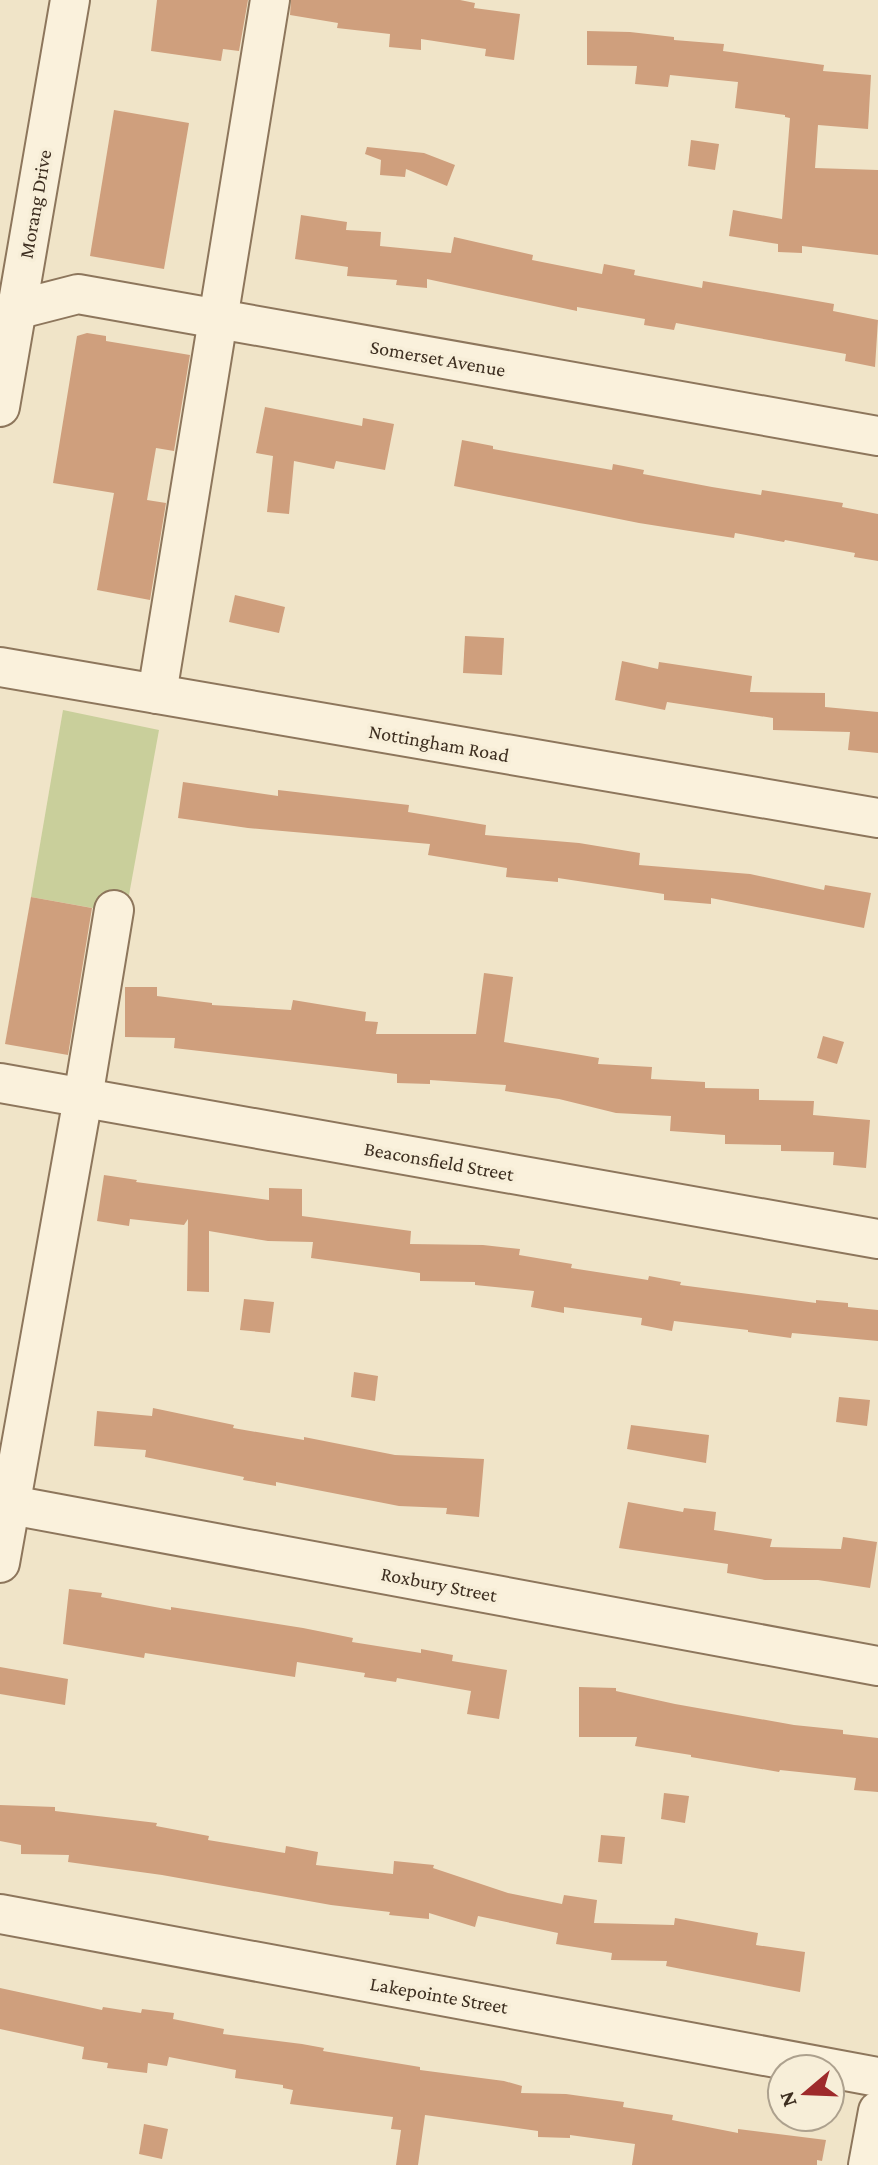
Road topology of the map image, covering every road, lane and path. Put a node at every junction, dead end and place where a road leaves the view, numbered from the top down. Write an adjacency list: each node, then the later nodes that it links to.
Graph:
1 (70, 0): 3 (street, Morang Drive)
2 (270, 0): 4 (street)
3 (8, 313): 4 (street, Somerset Avenue); 5 (street, Morang Drive)
4 (219, 319): 6 (street, Somerset Avenue); 8 (street)
5 (0, 407)
6 (878, 436)
7 (0, 667): 8 (street, Nottingham Road)
8 (157, 694): 9 (street, Nottingham Road)
9 (878, 818)
10 (114, 910): 12 (street)
11 (0, 1083): 12 (street, Beaconsfield Street)
12 (83, 1098): 13 (street, Beaconsfield Street); 14 (street)
13 (878, 1239)
14 (5, 1504): 15 (street); 16 (street, Roxbury Street)
15 (0, 1563)
16 (878, 1666)
17 (0, 1914): 18 (street, Lakepointe Street)
18 (878, 2077)
19 (878, 2111): 20 (street)
20 (868, 2165)

